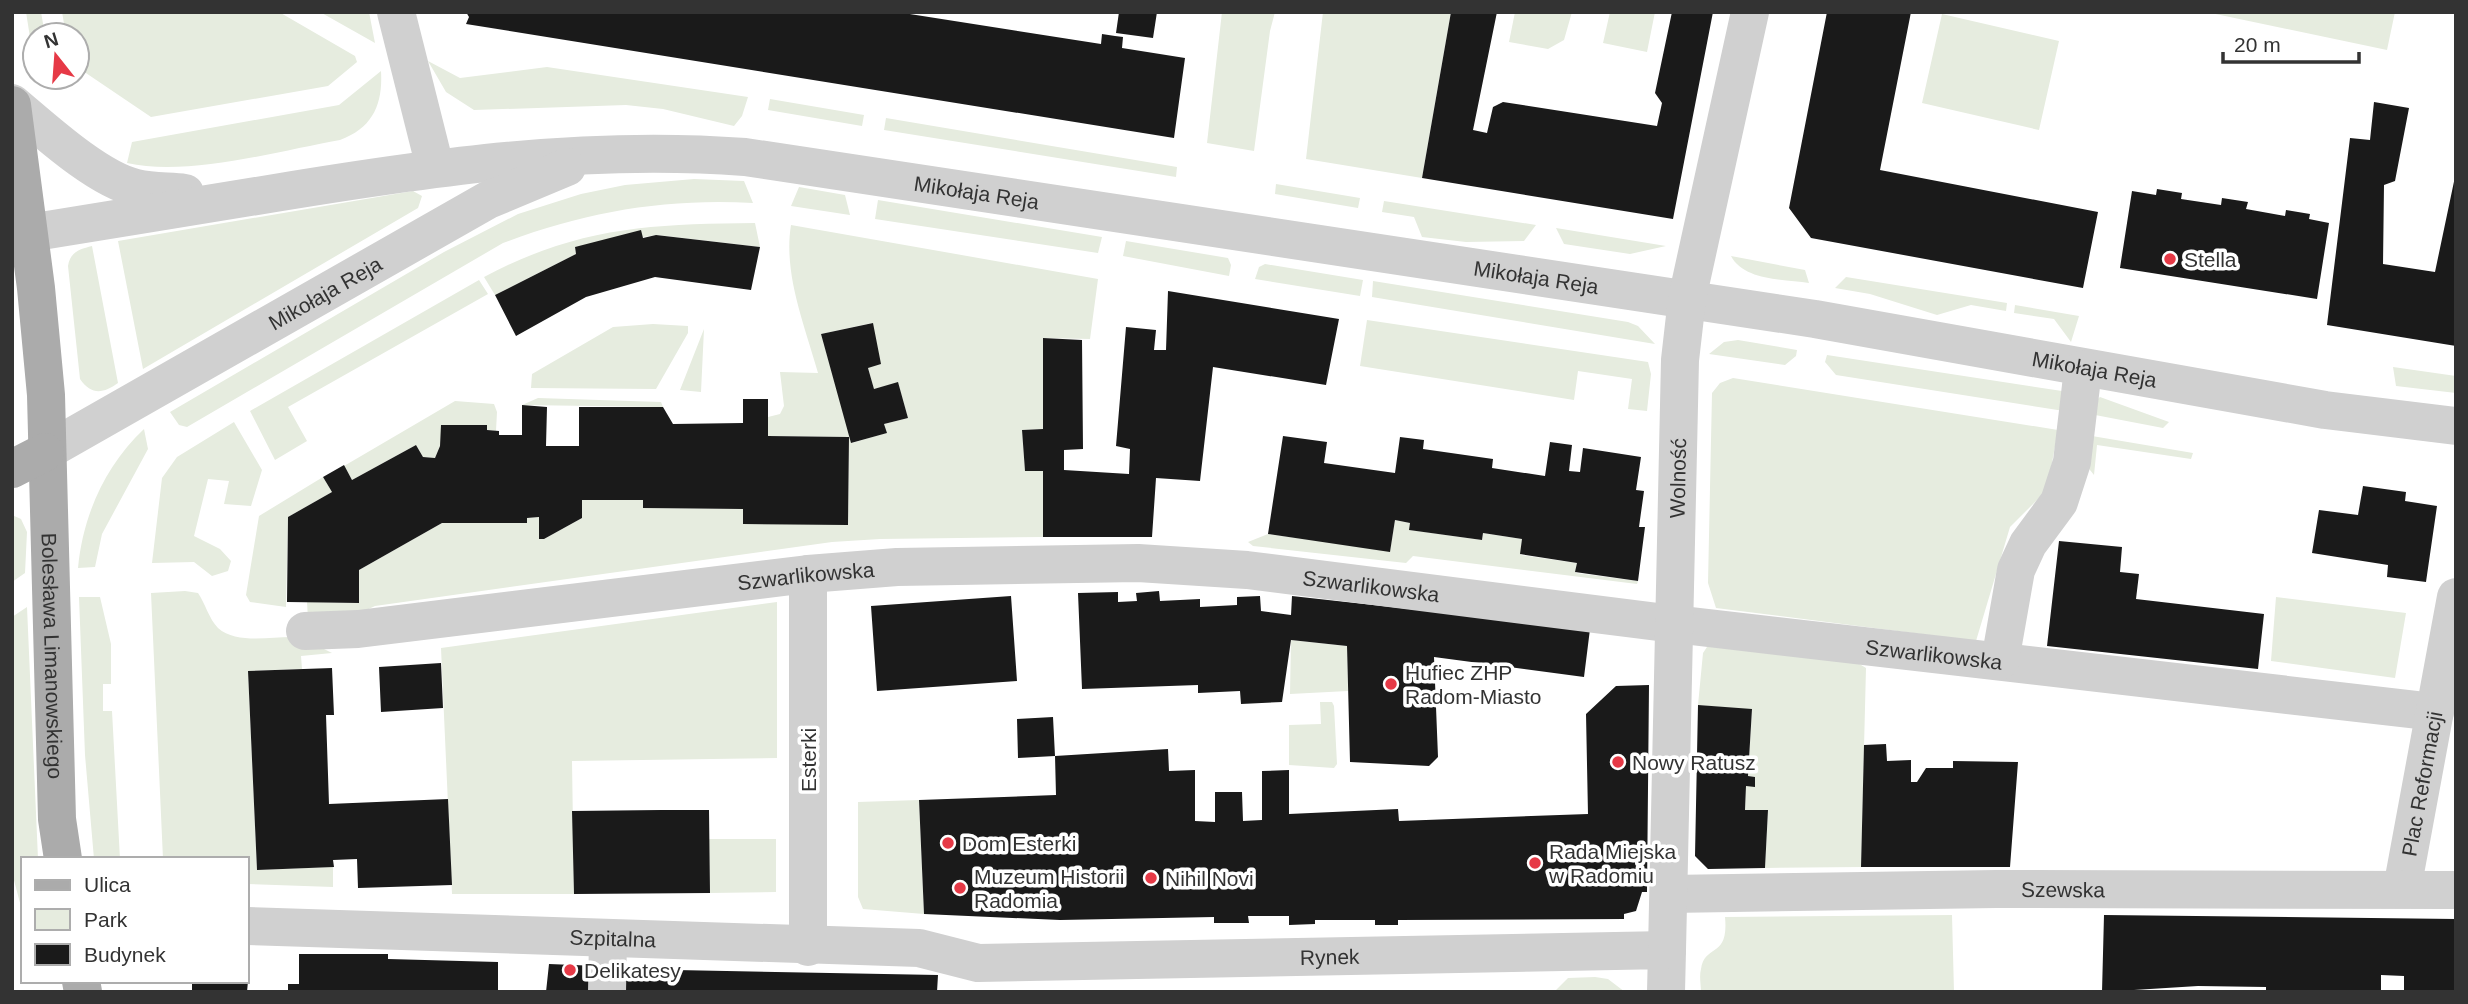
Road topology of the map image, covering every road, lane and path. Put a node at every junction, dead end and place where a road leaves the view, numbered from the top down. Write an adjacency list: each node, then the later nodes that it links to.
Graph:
1 (396, 12): 5 (street)
2 (1750, 12): 8 (street, Wolność)
3 (12, 104): 6 (street); 7 (main road, Bolesława Limanowskiego)
4 (613, 154): 5 (street, Mikołaja Reja); 8 (street, Mikołaja Reja); 11 (street, Mikołaja Reja)
5 (435, 167): 6 (street, Mikołaja Reja)
6 (271, 194): 7 (street, Mikołaja Reja)
7 (20, 235): 11 (main road, Bolesława Limanowskiego)
8 (1687, 299): 9 (street, Mikołaja Reja); 14 (street, Wolność)
9 (2083, 369): 10 (street, Mikołaja Reja); 16 (street)
10 (2456, 426)
11 (29, 460): 18 (main road, Bolesława Limanowskiego)
12 (808, 574): 14 (street, Szwarlikowska); 15 (street, Szwarlikowska); 24 (street, Esterki)
13 (2456, 597): 17 (street, Plac Reformacji)
14 (1674, 624): 16 (street, Szwarlikowska); 21 (street, Wolność)
15 (305, 631)
16 (2000, 661): 17 (street, Szwarlikowska)
17 (2435, 712): 19 (street, Plac Reformacji)
18 (63, 857)
19 (2402, 889): 20 (street, Szewska); 21 (street, Szewska)
20 (2456, 890)
21 (1669, 894): 25 (street, Wolność)
22 (248, 926): 23 (street, Szpitalna)
23 (608, 939): 24 (street, Szpitalna); 27 (street)
24 (808, 947): 26 (street, Szpitalna)
25 (1667, 950): 26 (street, Rynek); 28 (street)
26 (978, 978)
27 (607, 992)
28 (1667, 992)

